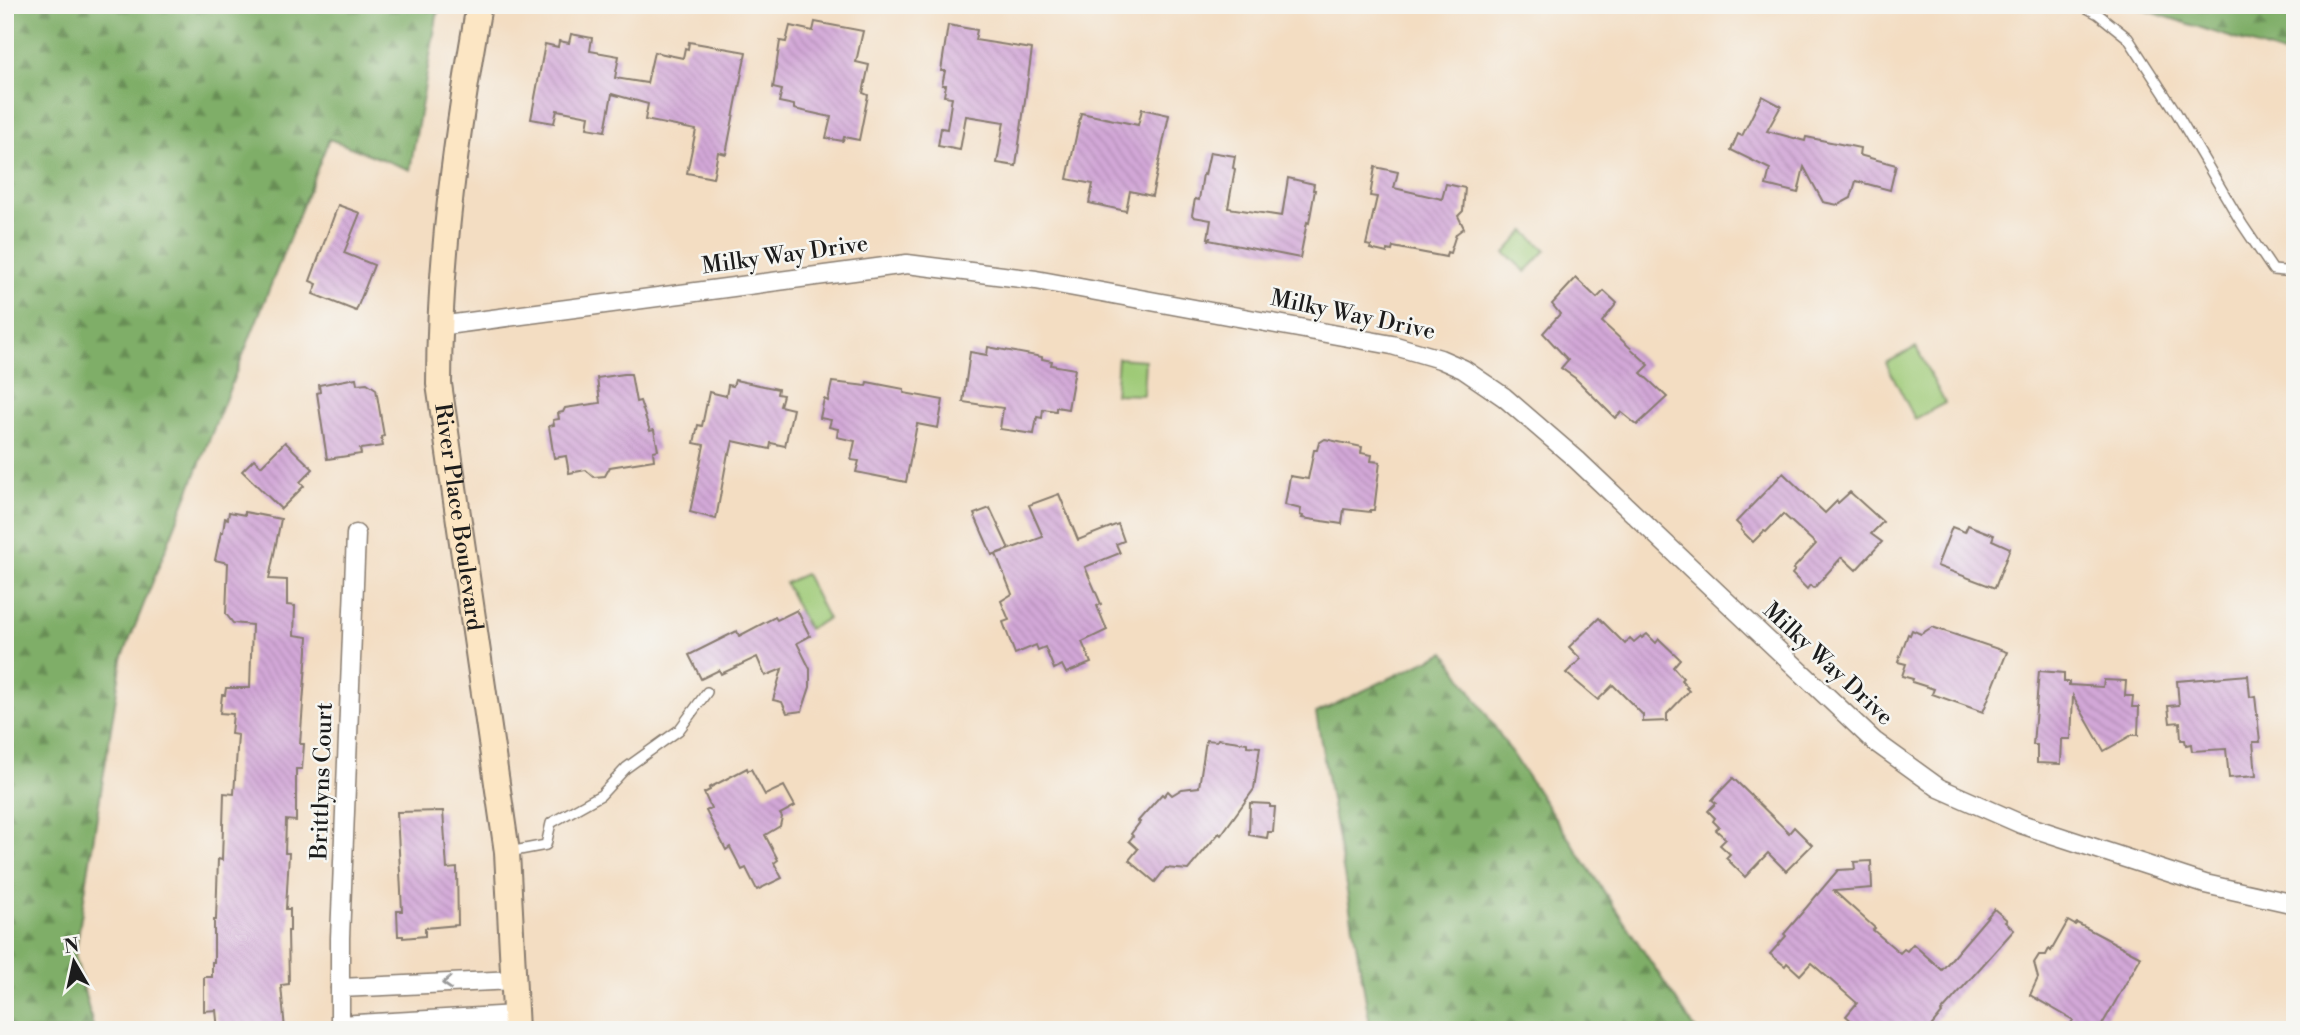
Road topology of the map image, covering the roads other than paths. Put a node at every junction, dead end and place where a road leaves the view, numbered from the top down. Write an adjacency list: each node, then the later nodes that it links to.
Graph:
1 (479, 5): 4 (street, River Place Boulevard)
2 (2081, 5): 3 (lane)
3 (2295, 272)
4 (439, 326): 7 (street, River Place Boulevard); 8 (street, Milky Way Drive)
5 (356, 534): 10 (street, Brittlyns Court)
6 (707, 692): 7 (lane)
7 (507, 852): 9 (street, River Place Boulevard)
8 (2295, 904)
9 (515, 980): 10 (street, one-way to 10); 11 (street, River Place Boulevard)
10 (340, 988): 12 (street, Brittlyns Court)
11 (516, 1022): 12 (street)
12 (340, 1027)

